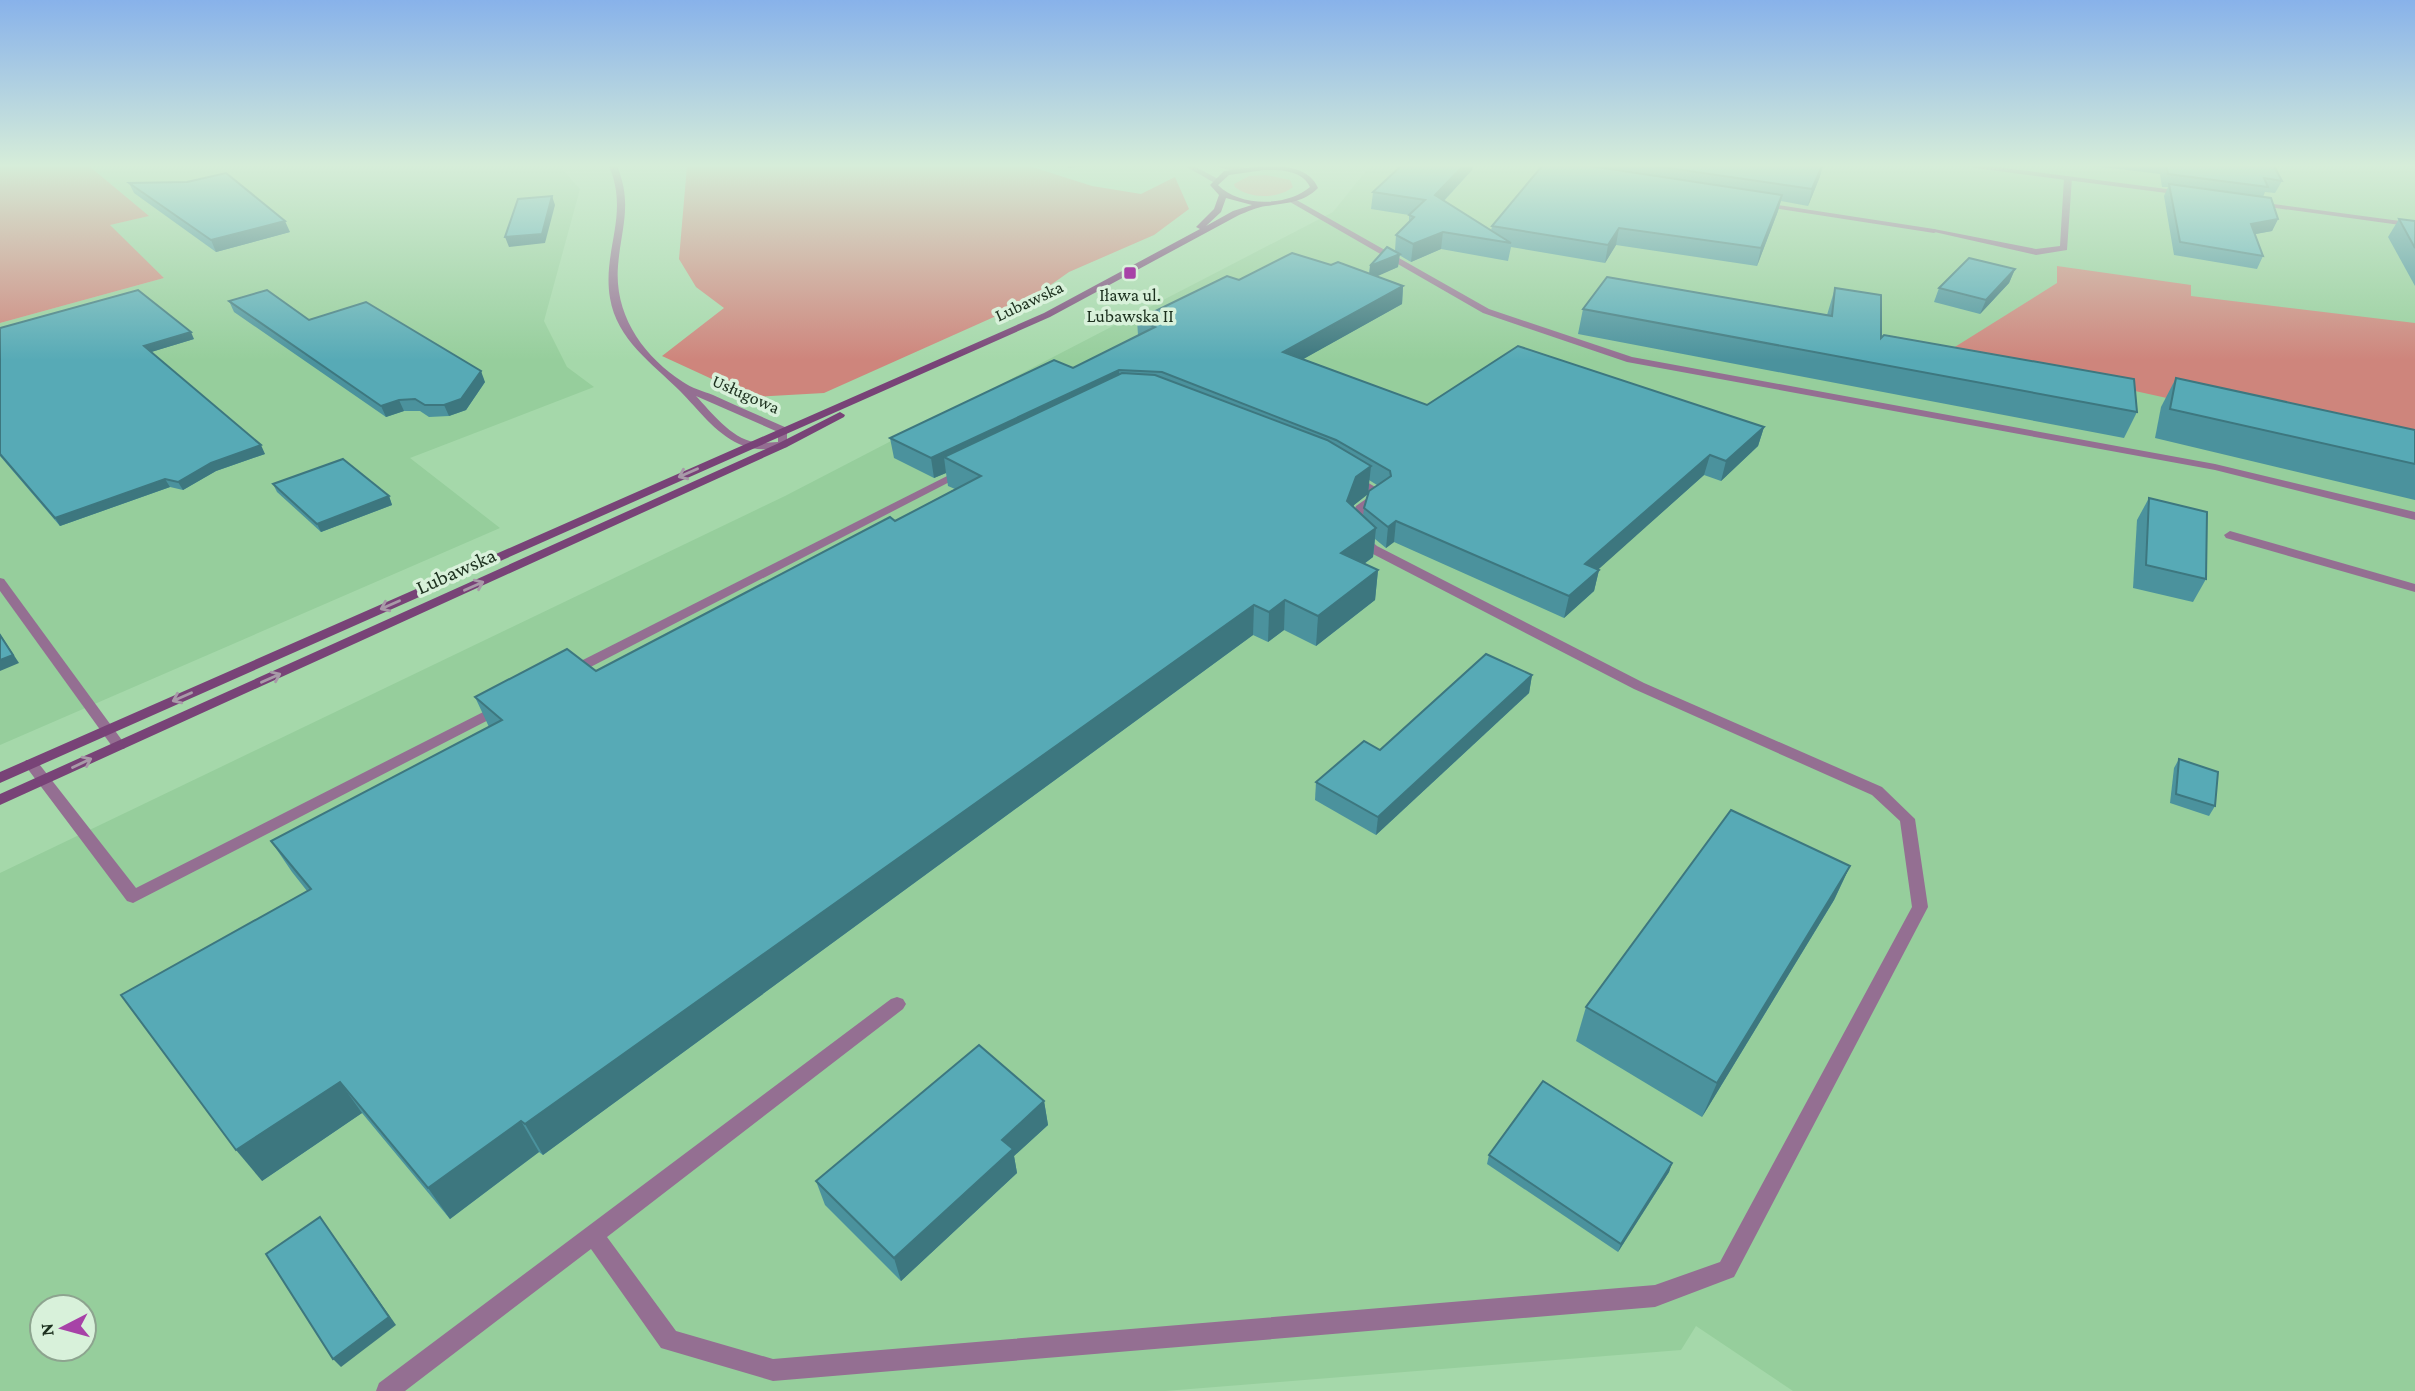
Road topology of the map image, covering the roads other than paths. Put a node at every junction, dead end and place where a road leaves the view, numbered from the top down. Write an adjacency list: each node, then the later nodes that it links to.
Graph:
1 (620, 231): 9 (street, Usługowa)
2 (1196, 231): 7 (main road, Lubawska)
3 (1205, 231): 7 (main road, Lubawska)
4 (1347, 231): 15 (street)
5 (1933, 231): 6 (street)
6 (2065, 231)
7 (1184, 242): 8 (main road, Lubawska)
8 (924, 370): 10 (main road, Lubawska); 12 (main road, Lubawska)
9 (680, 385): 10 (street, Usługowa); 11 (street, Usługowa)
10 (783, 430): 11 (main road, Lubawska); 12 (street, Usługowa)
11 (750, 445): 12 (street, Usługowa); 21 (main road, Lubawska, one-way to 21)
12 (783, 445): 22 (main road, Lubawska, one-way to 12)
13 (972, 466): 19 (street)
14 (1340, 470): 28 (street)
15 (2415, 516)
16 (2230, 535): 18 (street)
17 (0, 582): 21 (street)
18 (2415, 588)
19 (552, 681)
20 (516, 701): 25 (street)
21 (109, 730): 22 (street); 23 (main road, Lubawska)
22 (120, 746): 25 (main road, Lubawska, one-way to 22)
23 (31, 764): 24 (main road, Lubawska); 25 (street)
24 (0, 778)
25 (43, 781): 26 (main road, Lubawska)
26 (0, 800)
27 (897, 1003): 28 (street)
28 (593, 1235): 29 (street)
29 (387, 1391)

